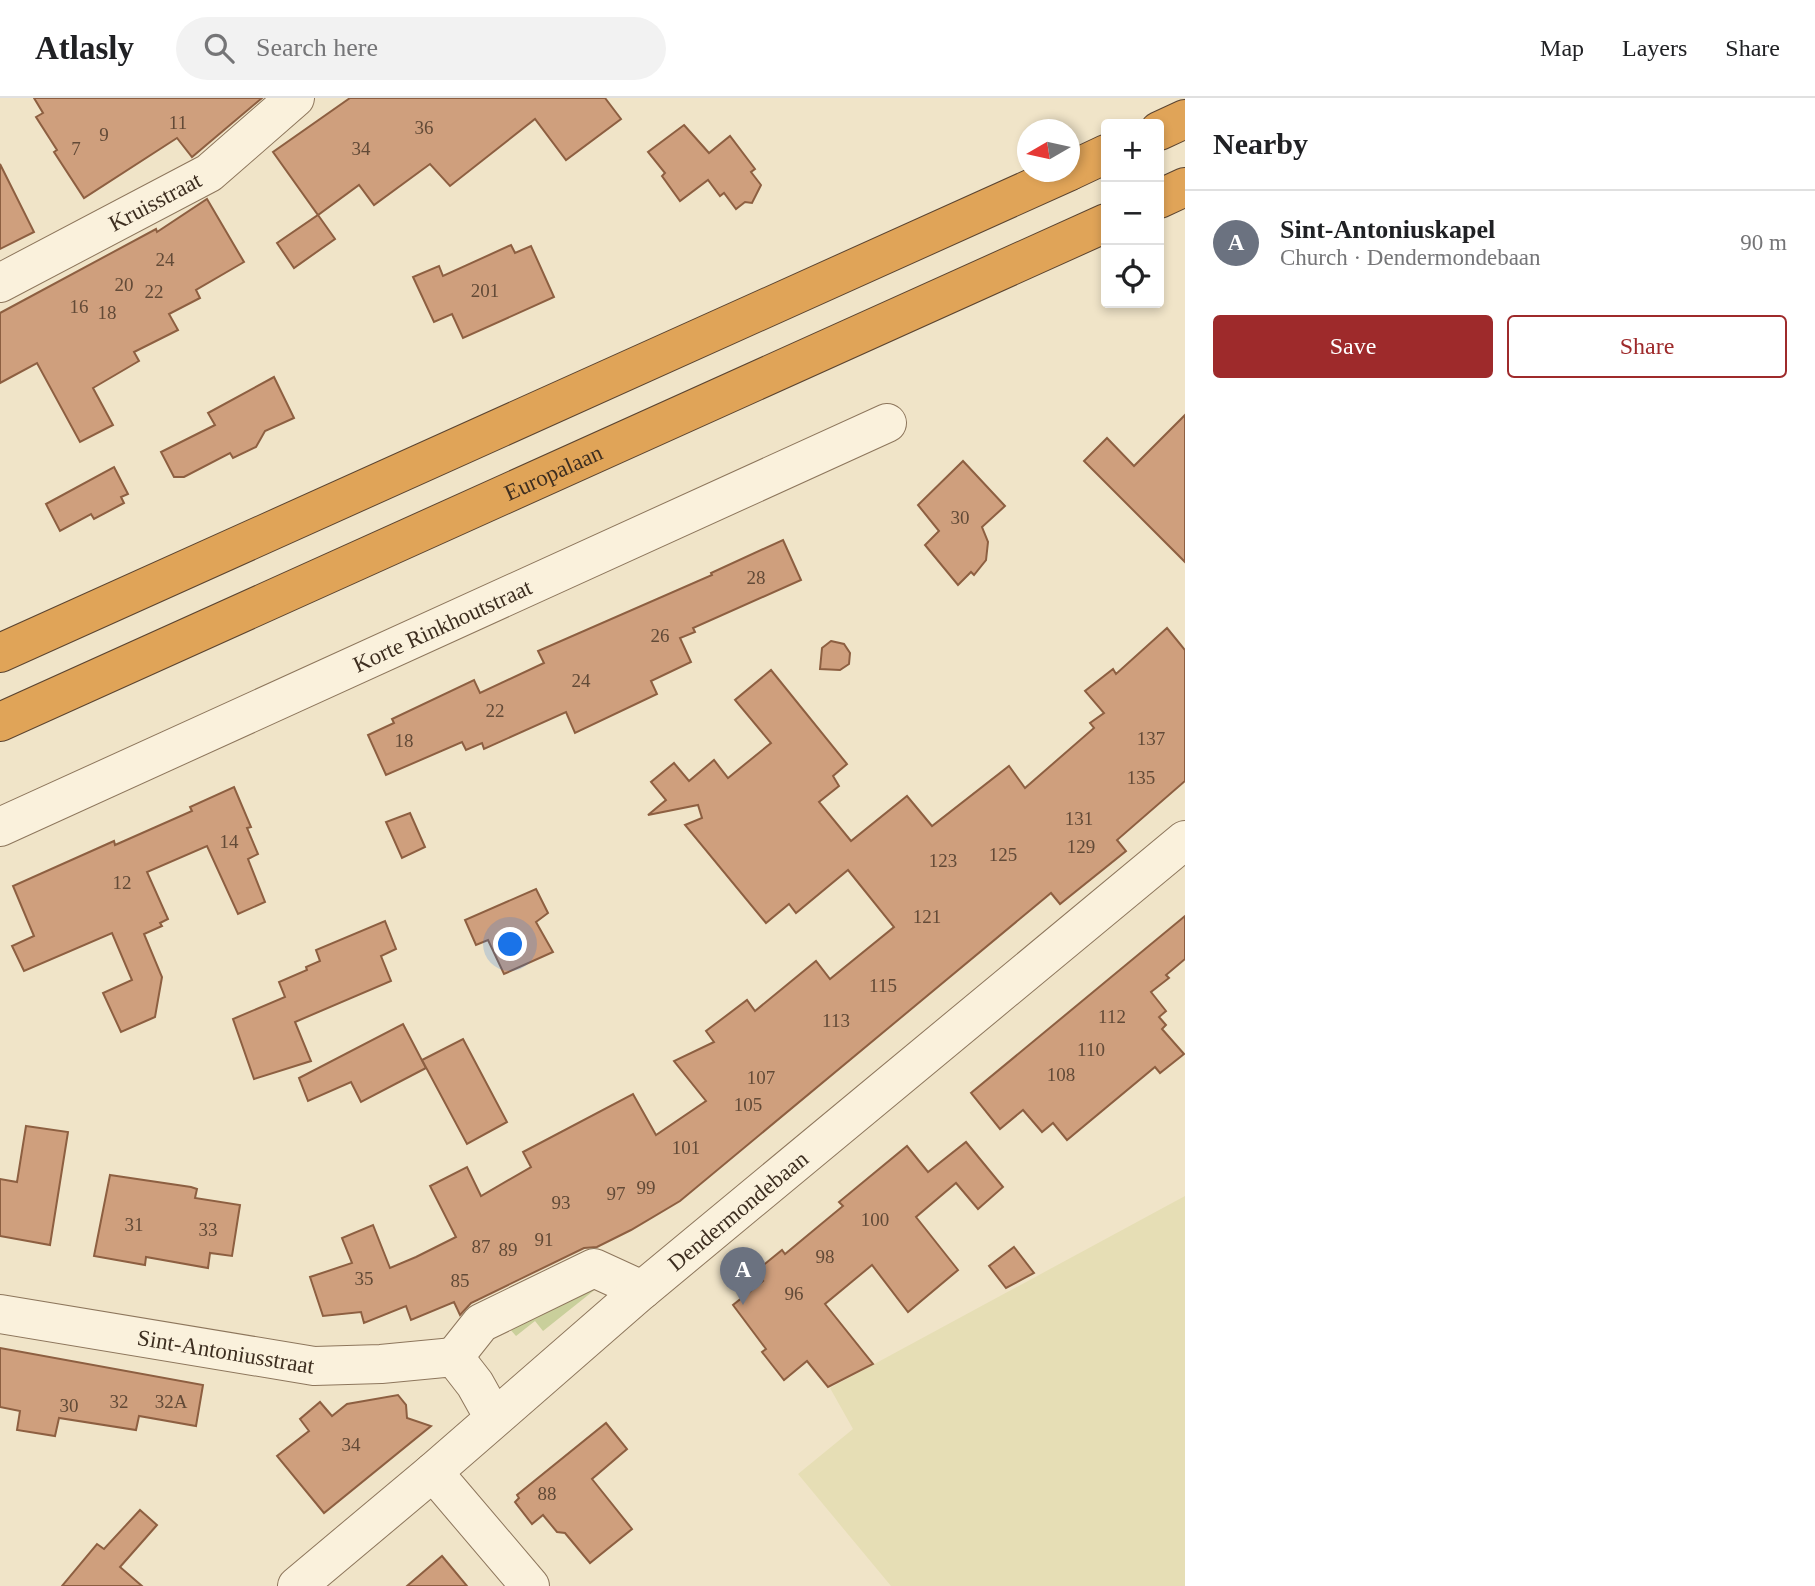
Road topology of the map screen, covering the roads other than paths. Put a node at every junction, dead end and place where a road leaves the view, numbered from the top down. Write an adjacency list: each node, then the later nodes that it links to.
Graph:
1 (295, 98): 10 (street, Kruisstraat)
2 (1185, 119): 3 (highway)
3 (1164, 129)
4 (1101, 156): 5 (highway)
5 (1080, 166)
6 (1045, 182): 12 (highway)
7 (1185, 187): 8 (highway)
8 (1164, 197)
9 (1101, 225): 13 (highway, Europalaan)
10 (0, 283)
11 (887, 424): 14 (street, Korte Rinkhoutstraat)
12 (0, 653)
13 (0, 722)
14 (0, 827)
15 (1185, 840): 16 (street, Dendermondebaan)
16 (642, 1290): 18 (street); 19 (street, Dendermondebaan)
17 (0, 1314): 18 (street, Sint-Antoniusstraat)
18 (454, 1357): 19 (street)
19 (494, 1418): 20 (street, Dendermondebaan)
20 (433, 1472): 21 (street, Dendermondebaan); 22 (street)
21 (297, 1586)
22 (530, 1586)

